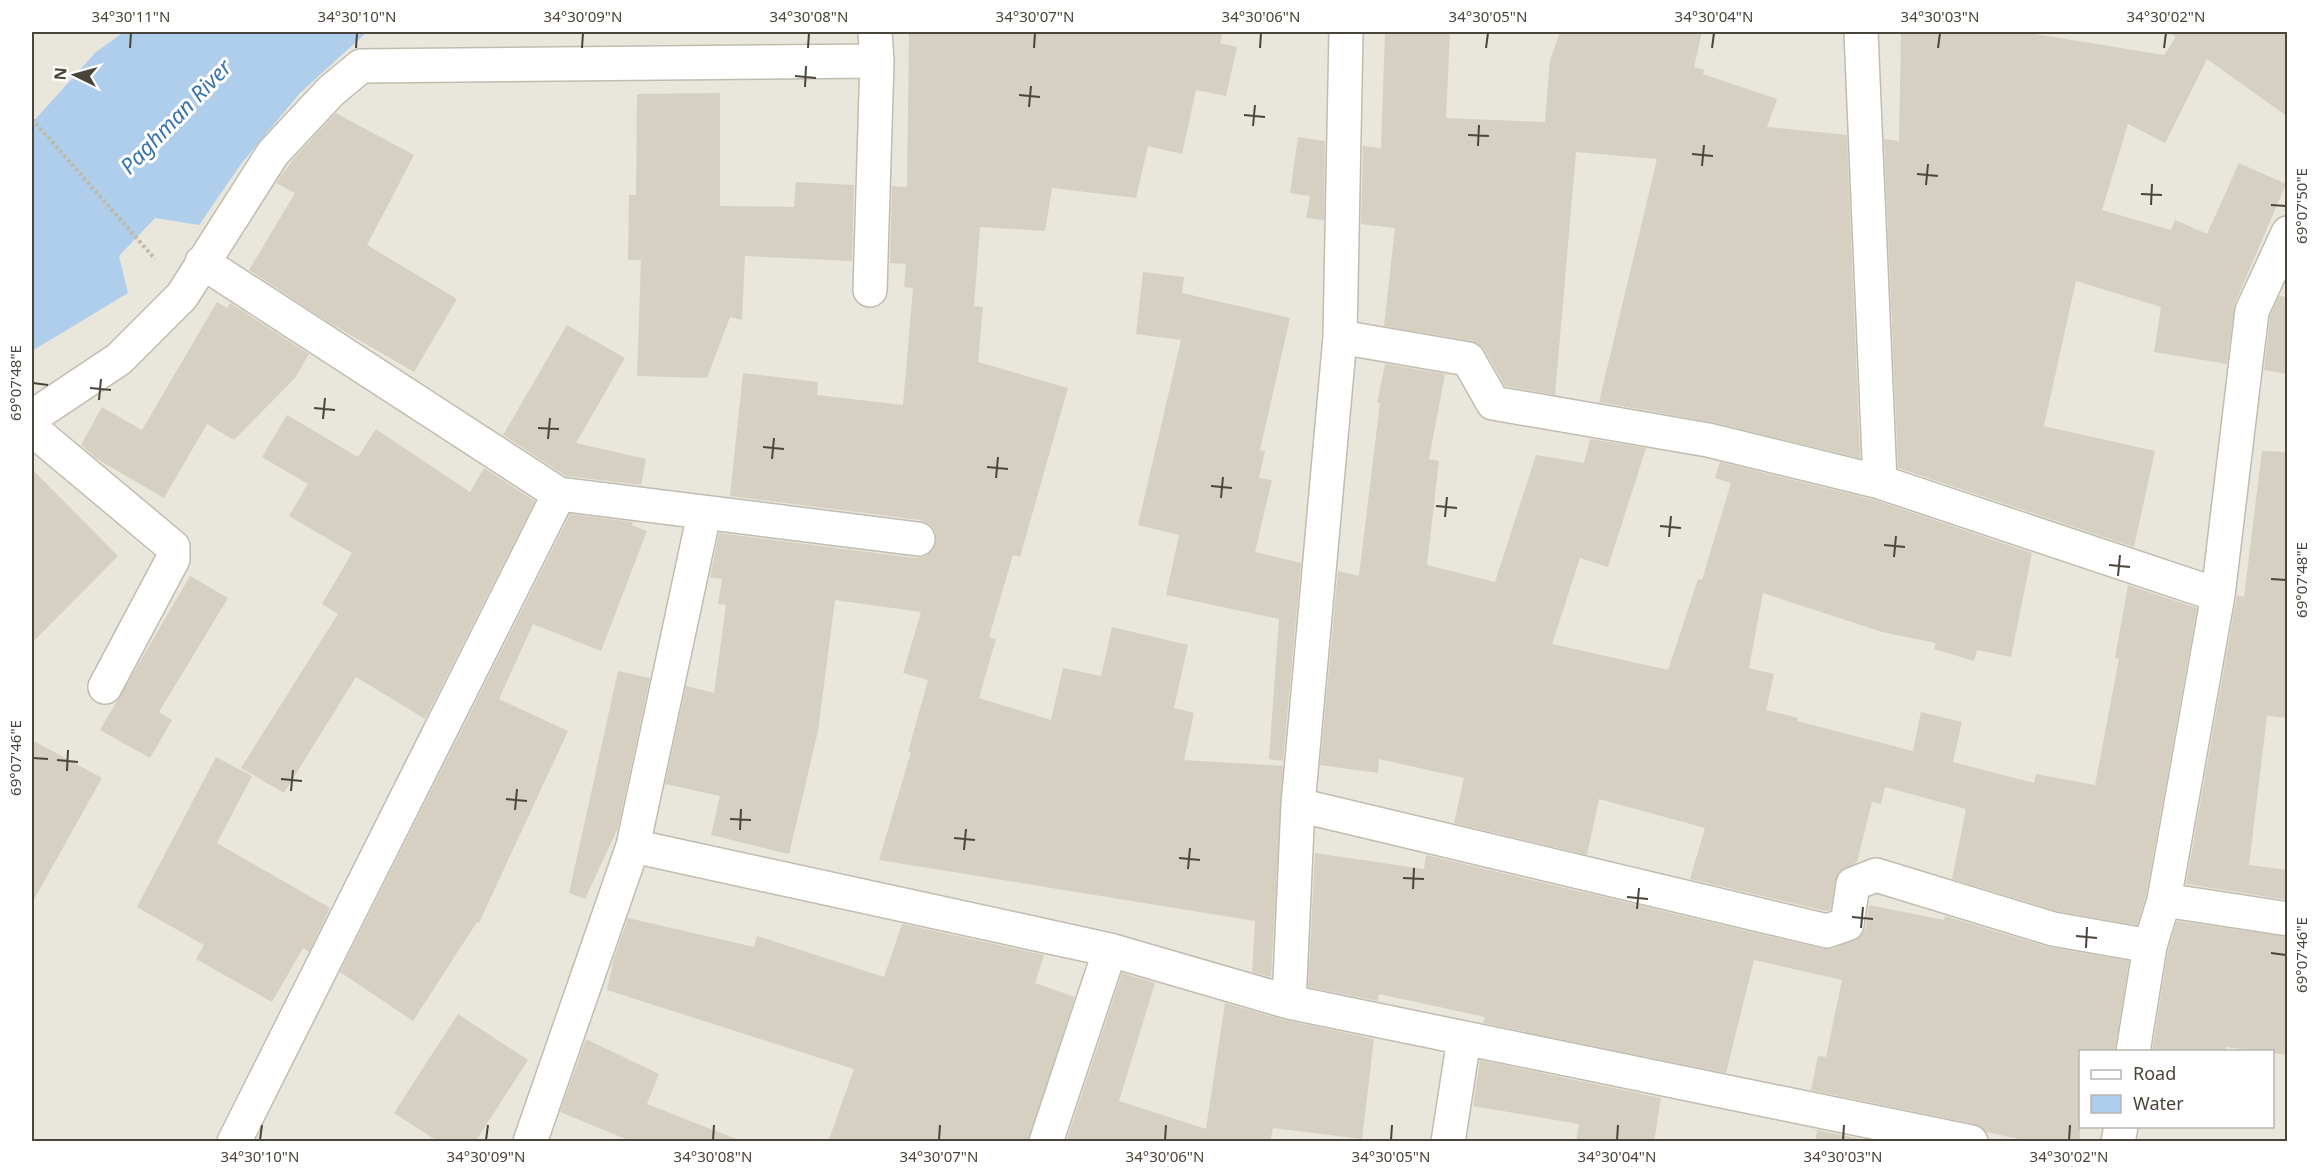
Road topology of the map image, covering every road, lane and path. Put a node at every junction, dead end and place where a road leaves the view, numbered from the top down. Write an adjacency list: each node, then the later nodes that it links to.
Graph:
1 (1346, 32): 9 (street)
2 (1861, 32): 12 (street)
3 (876, 46): 7 (street); 8 (street)
4 (32, 119): 6 (path)
5 (2288, 233): 16 (street)
6 (143, 242)
7 (202, 262): 10 (street); 13 (street)
8 (870, 290)
9 (1340, 337): 12 (street); 18 (street)
10 (32, 417)
11 (32, 429): 17 (street)
12 (1880, 482): 16 (street)
13 (559, 494): 14 (street); 27 (street)
14 (704, 514): 15 (street); 19 (street)
15 (918, 539)
16 (2218, 595): 20 (street)
17 (105, 687)
18 (1298, 805): 22 (street); 24 (street)
19 (633, 846): 23 (street); 28 (street)
20 (2164, 900): 21 (street); 22 (street)
21 (2288, 919)
22 (2150, 946): 26 (street)
23 (1110, 950): 24 (street); 29 (street)
24 (1289, 1002): 25 (street)
25 (1464, 1039): 30 (street); 31 (street)
26 (2133, 1050)
27 (234, 1142)
28 (531, 1142)
29 (1046, 1142)
30 (1448, 1142)
31 (1971, 1142)

